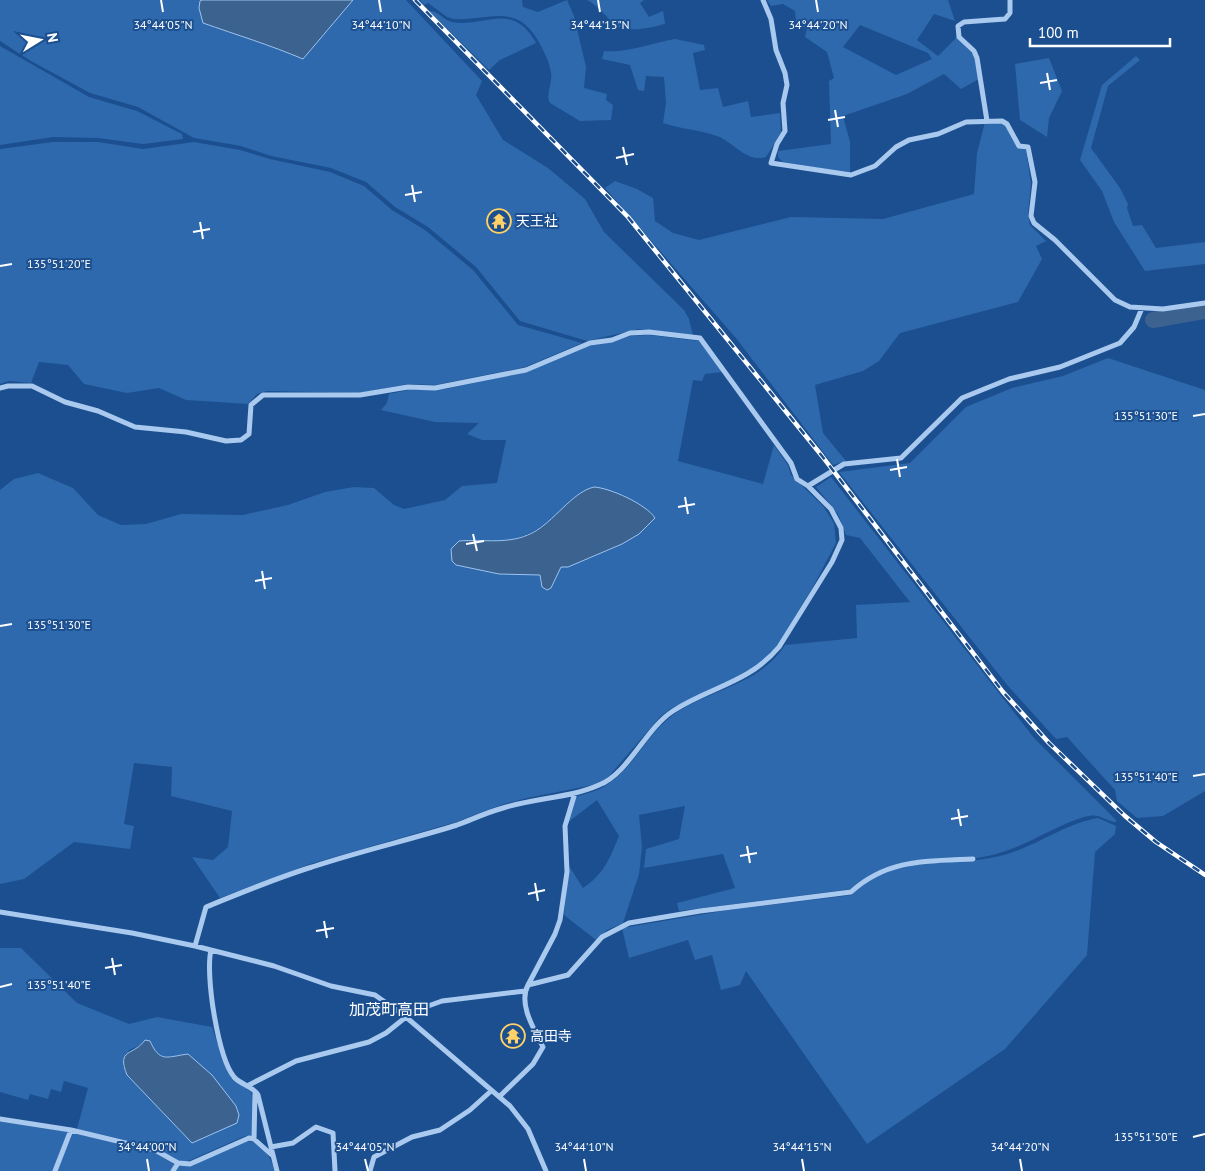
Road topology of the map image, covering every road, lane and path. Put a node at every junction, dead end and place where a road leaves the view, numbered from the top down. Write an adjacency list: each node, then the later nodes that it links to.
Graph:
1 (763, 0): 3 (street)
2 (1010, 0): 3 (street)
3 (987, 121): 5 (street)
4 (1205, 303): 5 (street)
5 (1142, 308): 7 (street)
6 (0, 388): 7 (street)
7 (808, 486): 8 (street)
8 (575, 793): 11 (street); 13 (street)
9 (973, 859): 13 (street)
10 (0, 912): 11 (street)
11 (195, 946): 12 (street)
12 (211, 950): 15 (street); 16 (street)
13 (528, 985): 14 (street)
14 (525, 991): 15 (street); 19 (street)
15 (405, 1016): 16 (street); 18 (street)
16 (247, 1086): 17 (street)
17 (255, 1090): 22 (street); 23 (street)
18 (491, 1091): 19 (street); 30 (street)
19 (500, 1096): 31 (street)
20 (0, 1119): 21 (street)
21 (71, 1130): 25 (street); 26 (street)
22 (254, 1139): 24 (street); 25 (street)
23 (271, 1147): 24 (street); 29 (street)
24 (274, 1157): 28 (street)
25 (178, 1163): 27 (street)
26 (56, 1171)
27 (173, 1171)
28 (277, 1171)
29 (335, 1171)
30 (370, 1171)
31 (546, 1171)

